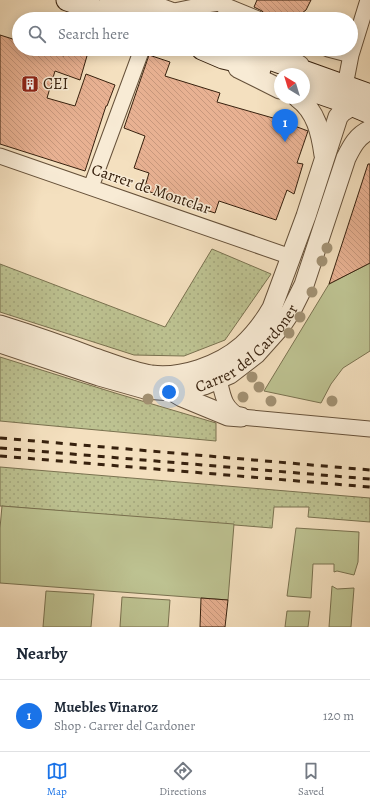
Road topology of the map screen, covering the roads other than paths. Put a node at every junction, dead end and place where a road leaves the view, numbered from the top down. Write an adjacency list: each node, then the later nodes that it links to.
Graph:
1 (67, 0): 6 (main road)
2 (111, 0): 5 (main road)
3 (368, 0): 10 (street)
4 (219, 2): 5 (street); 8 (lane); 9 (street)
5 (156, 7): 7 (street)
6 (102, 12)
7 (175, 12)
8 (223, 12)
9 (242, 12)
10 (358, 32)
11 (139, 56): 28 (street)
12 (234, 56): 19 (street)
13 (237, 56): 17 (main road)
14 (243, 56): 18 (main road)
15 (288, 56): 18 (street)
16 (351, 56): 23 (street)
17 (274, 74)
18 (323, 79): 23 (main road)
19 (274, 86)
20 (310, 89): 23 (main road)
21 (370, 95): 23 (main road)
22 (304, 104): 26 (street)
23 (352, 105): 26 (street, Carrer del Cardoner); 27 (street, Carrer del Cardoner)
24 (370, 130): 27 (street, Carrer del Cardoner)
25 (0, 156): 28 (street, Carrer de Montclar)
26 (325, 157): 29 (street, Carrer del Cardoner)
27 (346, 158): 30 (street, Carrer del Cardoner)
28 (91, 187): 29 (street, Carrer de Montclar)
29 (291, 257): 30 (street); 33 (street, Carrer del Cardoner)
30 (311, 264): 34 (street, Carrer del Cardoner)
31 (0, 325): 33 (street, Carrer del Cardoner)
32 (0, 343): 35 (street, Carrer del Cardoner)
33 (152, 375): 35 (street)
34 (219, 379): 35 (street, Carrer del Cardoner); 36 (street)
35 (172, 391): 36 (street)
36 (240, 417): 37 (street)
37 (370, 429)

